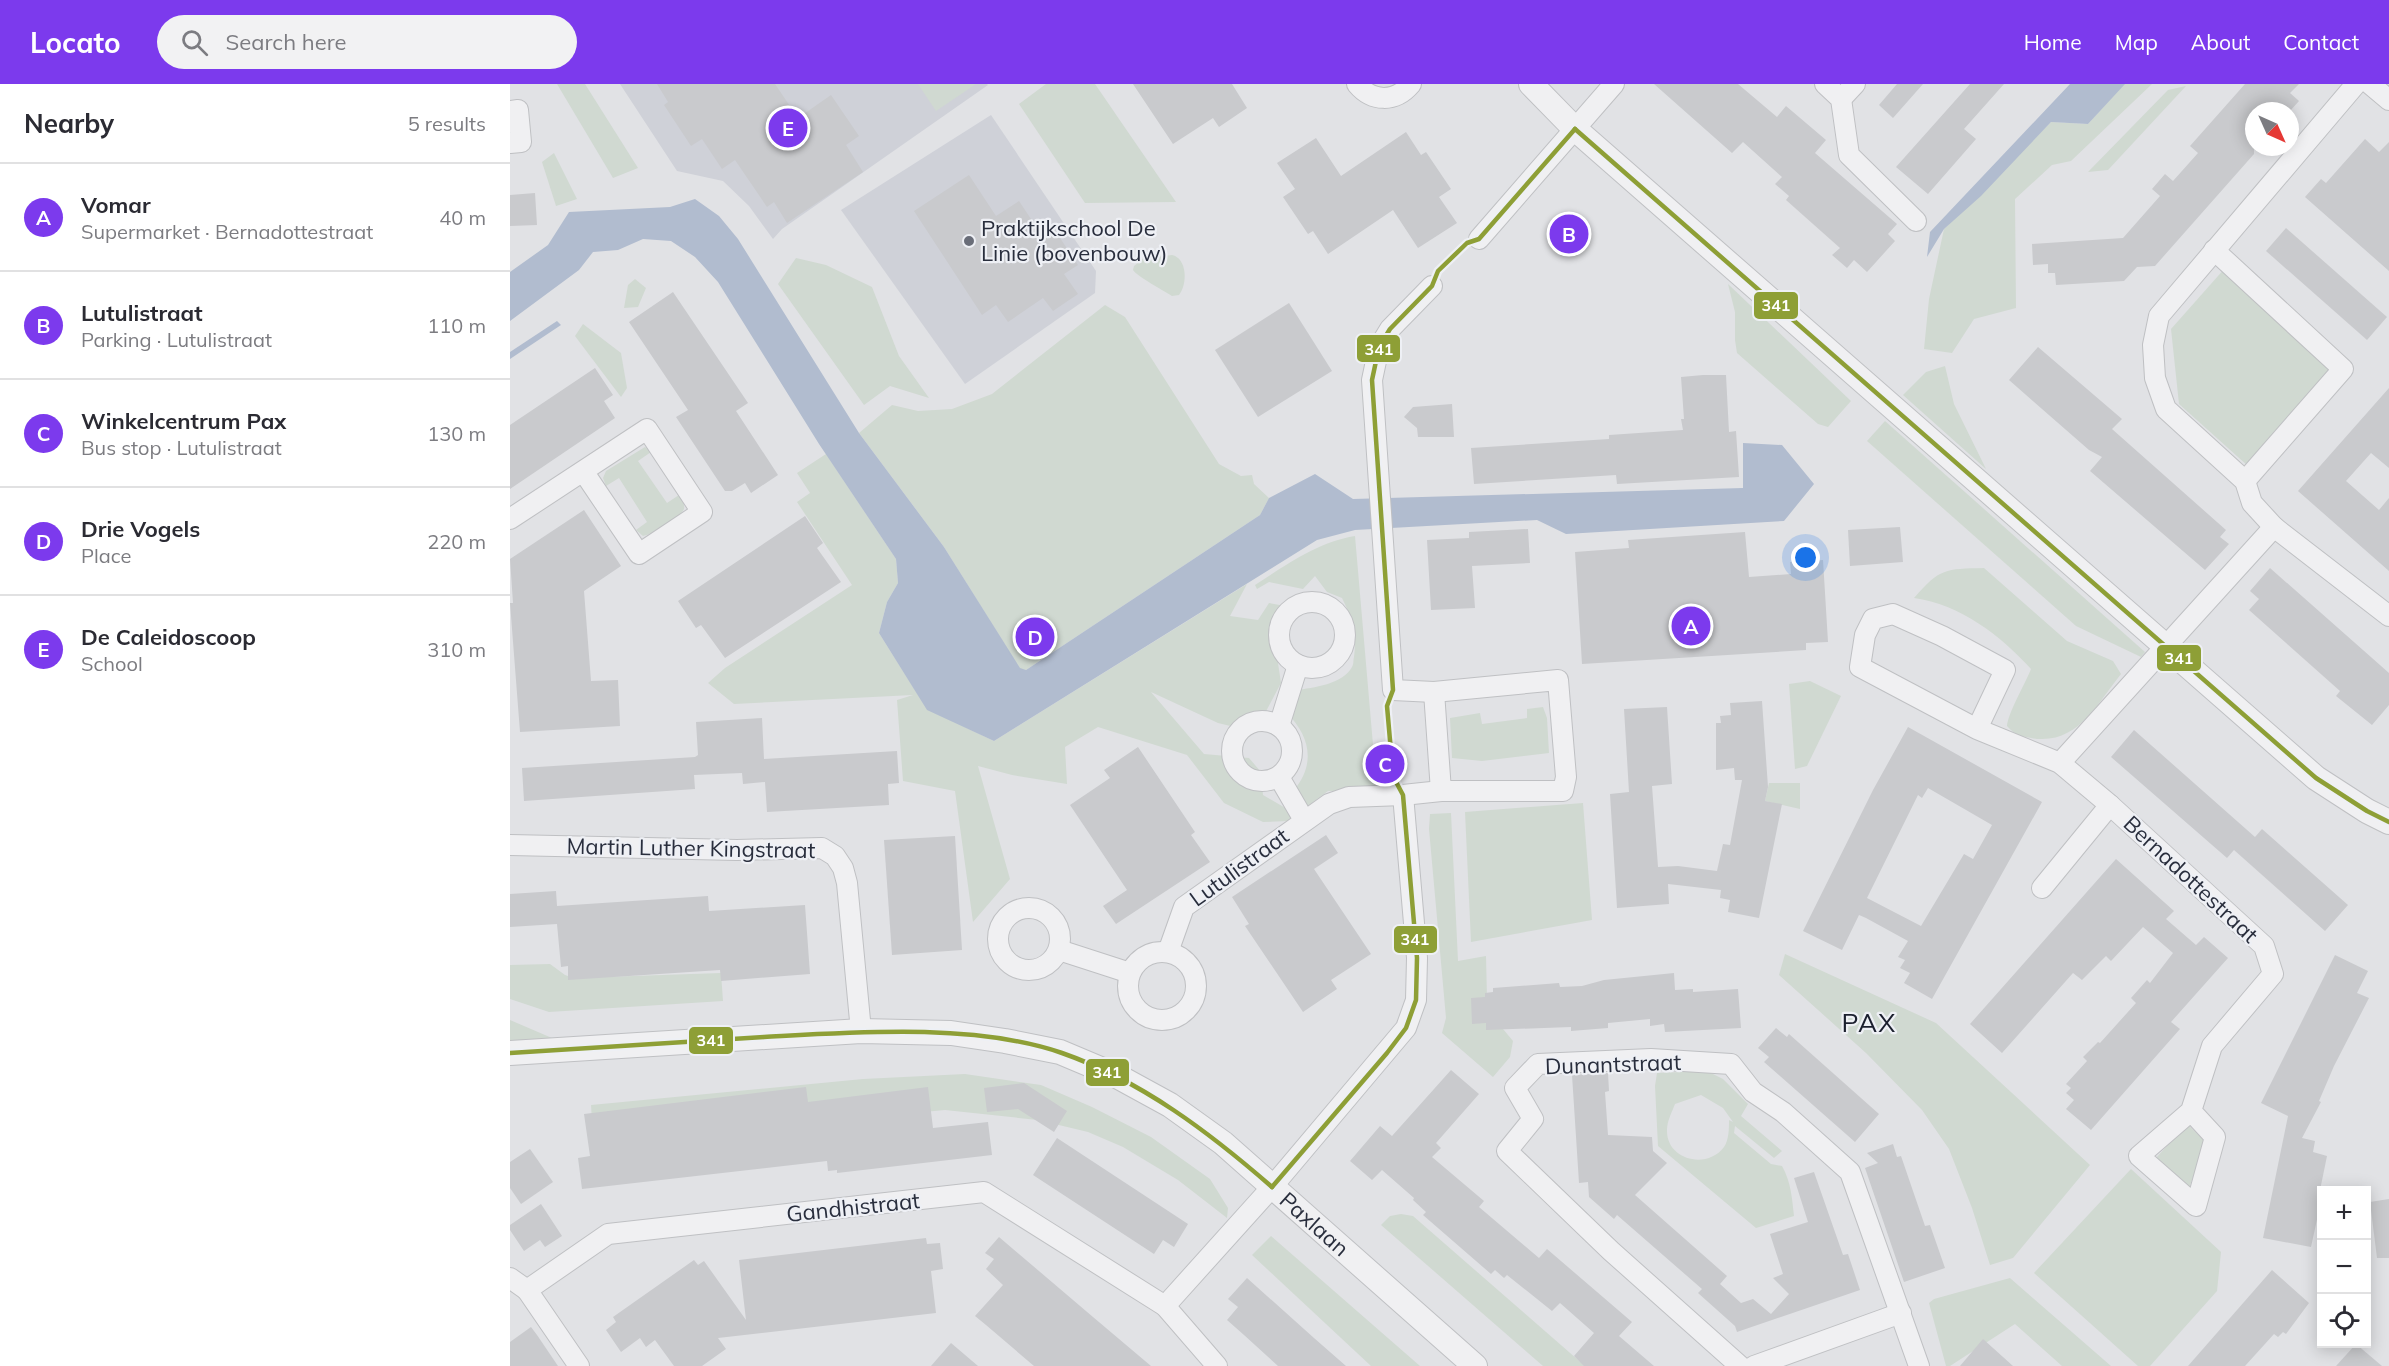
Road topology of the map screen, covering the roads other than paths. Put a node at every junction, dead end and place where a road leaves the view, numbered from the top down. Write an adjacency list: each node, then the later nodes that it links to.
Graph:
1 (1357, 84): 2 (street)
2 (1411, 84)
3 (1531, 84): 12 (street)
4 (1614, 84): 12 (street)
5 (1825, 84): 9 (street)
6 (1855, 84): 9 (street)
7 (2356, 84): 16 (street)
8 (2370, 84): 10 (street)
9 (1841, 99): 14 (street)
10 (2389, 100)
11 (510, 111): 13 (street)
12 (1575, 129): 15 (street); 23 (street)
13 (510, 143)
14 (1916, 222)
15 (1479, 239)
16 (2214, 250): 19 (street); 19 (street)
17 (1432, 286): 25 (street)
18 (583, 471): 18 (street); 20 (street)
19 (2245, 481): 21 (street)
20 (510, 519)
21 (2274, 527): 22 (street); 23 (street)
22 (2389, 616)
23 (2165, 648): 28 (street); 34 (street)
24 (1298, 665): 26 (street)
25 (1434, 692): 30 (street); 30 (street)
26 (1279, 726): 29 (street); 29 (street)
27 (1977, 729): 27 (street, Bernadottestraat); 28 (street, Bernadottestraat)
28 (2060, 763): 32 (street, Bernadottestraat)
29 (1279, 777): 33 (street, Lutulistraat)
30 (1442, 791): 31 (street)
31 (1403, 795): 33 (street, Lutulistraat); 43 (street)
32 (2110, 805): 36 (street, Bernadottestraat); 42 (street, Bernadottestraat)
33 (1304, 820): 38 (street, Lutulistraat)
34 (2389, 822)
35 (510, 845): 40 (street, Martin Luther Kingstraat)
36 (2042, 888)
37 (1059, 950): 39 (street)
38 (1168, 952): 39 (street); 39 (street)
39 (1130, 973)
40 (861, 1031): 41 (street, Paxlaan); 43 (street, Paxlaan)
41 (510, 1053)
42 (2191, 1111): 42 (street)
43 (1272, 1187): 46 (street); 50 (street, Paxlaan)
44 (510, 1278): 45 (street)
45 (527, 1290): 46 (street, Gandhistraat); 48 (street)
46 (1165, 1306): 49 (street, Gandhistraat)
47 (1901, 1313): 51 (street, Dunantstraat); 52 (street); 53 (street, Dunantstraat)
48 (579, 1366)
49 (1217, 1366)
50 (1475, 1366)
51 (1740, 1366)
52 (1754, 1366)
53 (1919, 1366)

